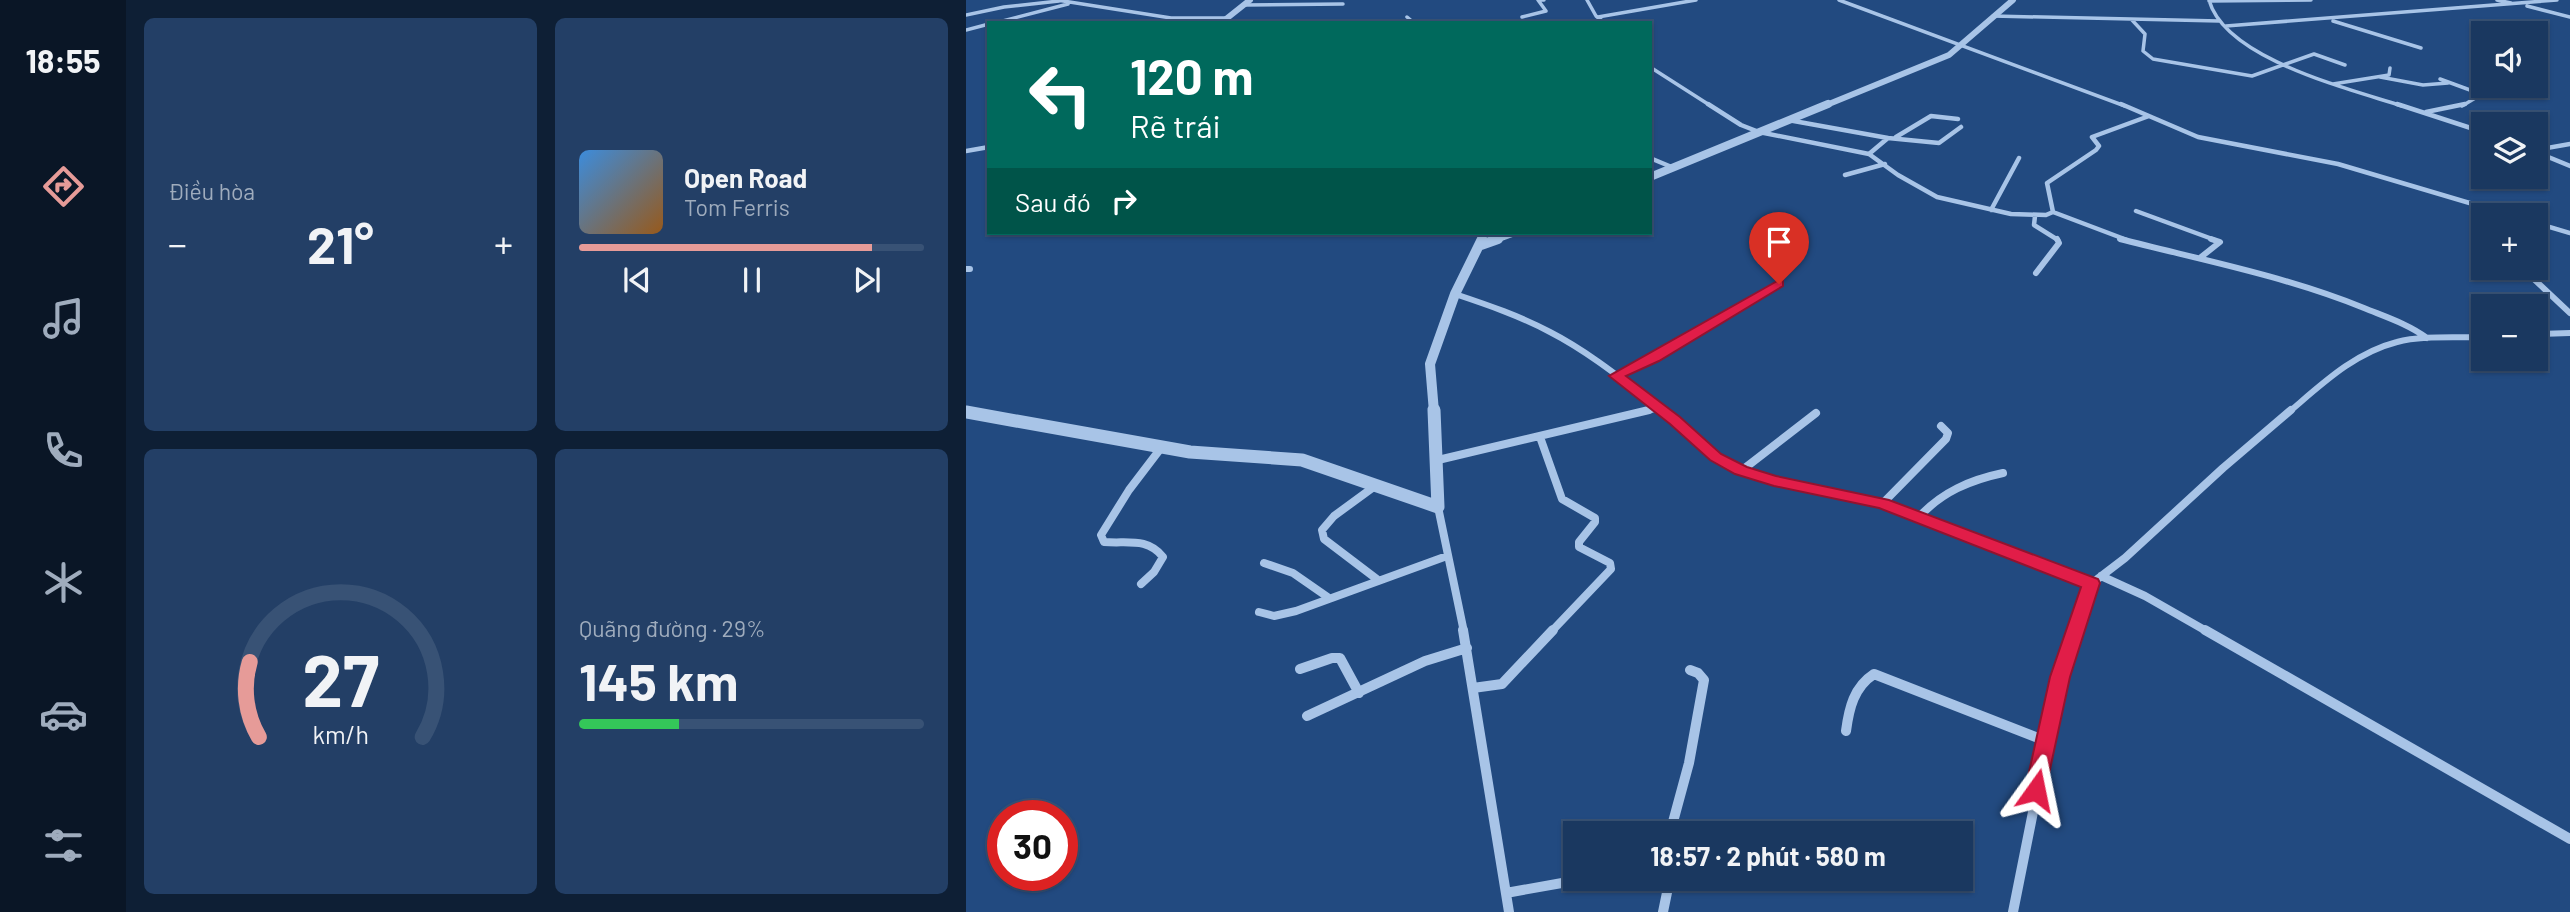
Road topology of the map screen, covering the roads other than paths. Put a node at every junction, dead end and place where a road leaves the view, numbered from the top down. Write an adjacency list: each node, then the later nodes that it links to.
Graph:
1 (1059, 0): 12 (street); 16 (street)
2 (1538, 0): 3 (street); 17 (street)
3 (1545, 0)
4 (1587, 0): 20 (street)
5 (1696, 0): 20 (street)
6 (1839, 0): 34 (street)
7 (2013, 0): 18 (street)
8 (2209, 0): 9 (street); 30 (street)
9 (2311, 0)
10 (2497, 0): 15 (street)
11 (2557, 0): 15 (street)
12 (1074, 2): 22 (street); 26 (street)
13 (1247, 2): 14 (street); 24 (street)
14 (1343, 4)
15 (2518, 4): 21 (street); 23 (street)
16 (966, 15)
17 (1522, 16)
18 (1993, 16): 25 (street); 34 (street)
19 (1407, 17): 28 (street)
20 (1598, 17): 29 (street)
21 (2570, 17)
22 (1179, 18): 24 (street); 27 (street)
23 (2329, 19): 32 (street); 35 (street)
24 (1224, 20)
25 (2132, 20): 30 (street); 36 (street)
26 (1003, 21)
27 (1168, 21)
28 (1412, 21)
29 (1603, 21)
30 (2220, 22): 32 (street)
31 (987, 25): 33 (street)
32 (2226, 26): 36 (street)
33 (966, 30)
34 (1962, 45): 47 (street); 49 (street)
35 (2421, 47)
36 (2280, 65): 37 (street); 43 (street)
37 (2345, 65)
38 (1652, 68): 52 (street)
39 (2390, 68): 40 (street)
40 (2380, 77): 42 (street); 43 (street)
41 (2440, 79): 42 (street)
42 (2448, 83): 44 (street)
43 (2332, 84): 46 (street)
44 (2471, 90)
45 (2476, 98): 46 (street)
46 (2426, 113): 51 (street)
47 (2150, 116): 68 (street); 71 (street)
48 (1958, 119): 53 (street)
49 (1788, 120): 52 (street); 54 (street)
50 (1961, 127): 53 (street)
51 (2471, 128)
52 (1759, 132): 59 (street); 65 (street)
53 (1895, 137): 54 (street)
54 (1888, 138): 59 (street)
55 (2570, 144): 57 (street)
56 (987, 147): 58 (street)
57 (2548, 149)
58 (966, 151)
59 (1869, 154): 63 (street)
60 (2548, 156): 64 (street)
61 (2019, 158): 69 (street)
62 (1652, 159): 65 (street)
63 (1885, 164): 66 (street); 69 (street)
64 (2570, 166)
65 (1674, 168): 67 (street)
66 (1845, 175)
67 (1652, 176)
68 (2471, 203)
69 (1991, 210): 72 (street)
70 (2136, 211): 78 (street)
71 (2053, 212): 72 (street); 78 (street)
72 (2035, 216): 79 (street)
73 (2548, 227): 74 (street)
74 (2570, 233)
75 (1483, 235): 77 (street)
76 (1507, 235): 77 (street)
77 (1481, 245): 82 (street)
78 (2201, 257): 87 (street)
79 (2036, 274)
80 (2535, 280): 83 (street)
81 (1779, 284): 88 (street)
82 (1455, 294): 88 (street); 95 (street)
83 (2570, 313)
84 (2570, 333): 85 (street)
85 (2548, 334)
86 (2471, 337): 87 (street)
87 (2427, 338): 104 (street)
88 (1616, 376): 89 (street)
89 (1659, 408): 93 (street); 96 (street)
90 (966, 412): 94 (street)
91 (1816, 413): 96 (street)
92 (1941, 426): 99 (street)
93 (1540, 437): 95 (street); 113 (street)
94 (1162, 447): 98 (street); 107 (street)
95 (1438, 460): 100 (street)
96 (1741, 471): 99 (street)
97 (2003, 473): 101 (street)
98 (1376, 486): 100 (street); 105 (street)
99 (1883, 503): 101 (street)
100 (1438, 507): 102 (street)
101 (1919, 517): 106 (street)
102 (1447, 556): 105 (street); 110 (street)
103 (1264, 563): 108 (street)
104 (2101, 576): 106 (street); 119 (street)
105 (1378, 580): 108 (street)
106 (2091, 583): 117 (street)
107 (1140, 584)
108 (1329, 597): 109 (street)
109 (1259, 612)
110 (1467, 648): 113 (street); 114 (street)
111 (1300, 669): 114 (street)
112 (1690, 670): 118 (street)
113 (1473, 688): 122 (street)
114 (1359, 692): 115 (street)
115 (1307, 716)
116 (1846, 731): 117 (street)
117 (2046, 741): 125 (street)
118 (1673, 821)
119 (2570, 839)
120 (1563, 883): 122 (street)
121 (1667, 891): 124 (street)
122 (1506, 893): 123 (street)
123 (1509, 912)
124 (1663, 912)
125 (2013, 912)

